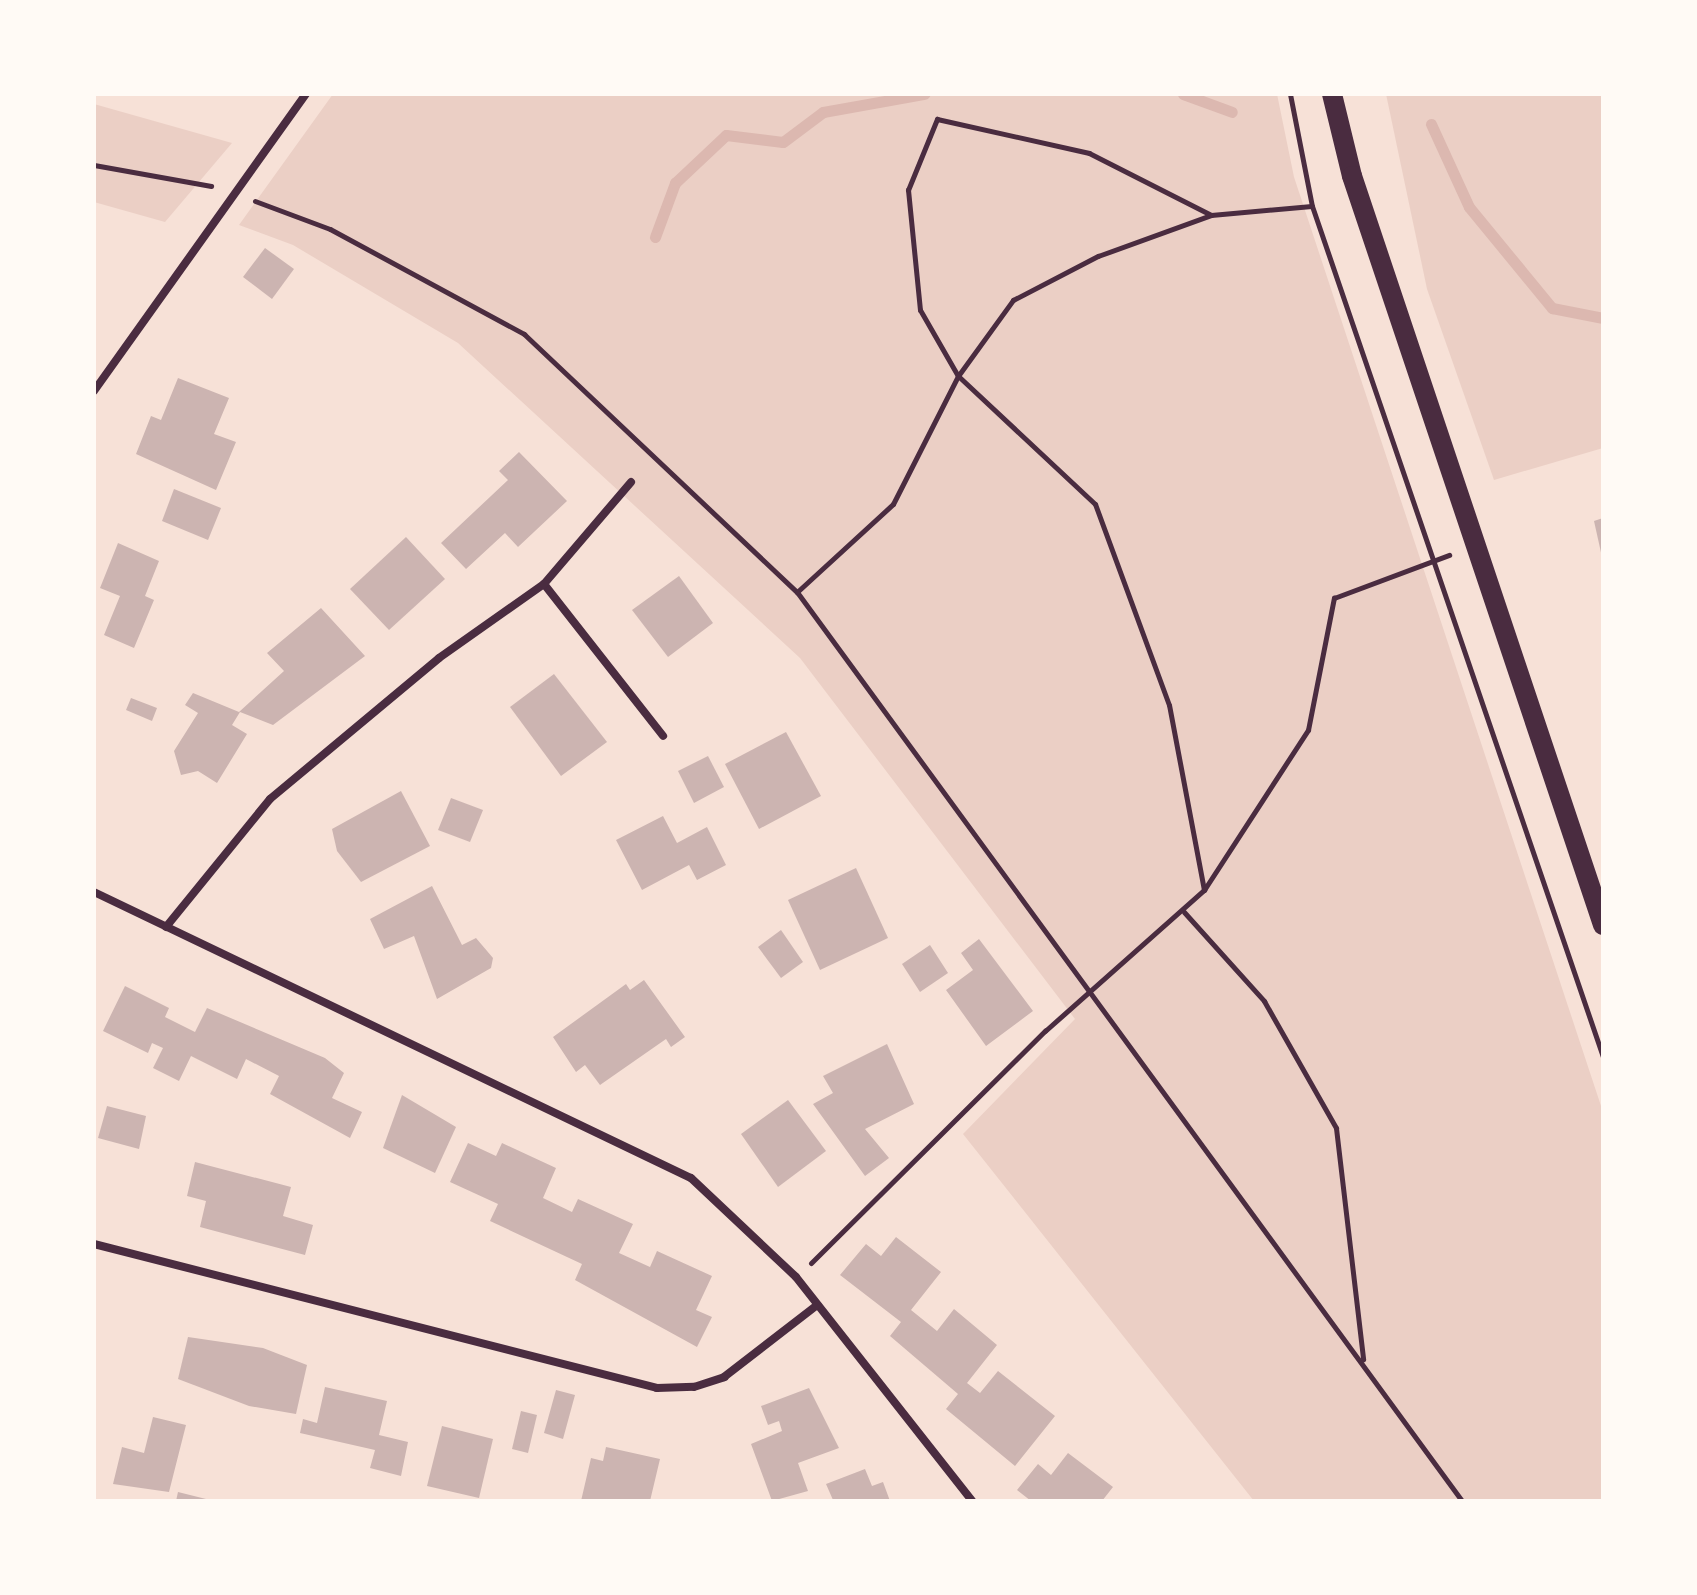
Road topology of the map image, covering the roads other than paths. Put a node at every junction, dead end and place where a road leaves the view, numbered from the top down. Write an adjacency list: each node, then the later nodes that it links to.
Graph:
1 (306, 94): 3 (street)
2 (1332, 94): 8 (main road)
3 (94, 391)
4 (631, 482): 5 (street)
5 (544, 584): 6 (street); 9 (street)
6 (663, 736)
7 (94, 892): 9 (street)
8 (1603, 925)
9 (166, 927): 11 (street)
10 (94, 1244): 11 (street)
11 (817, 1305): 12 (street)
12 (972, 1501)

